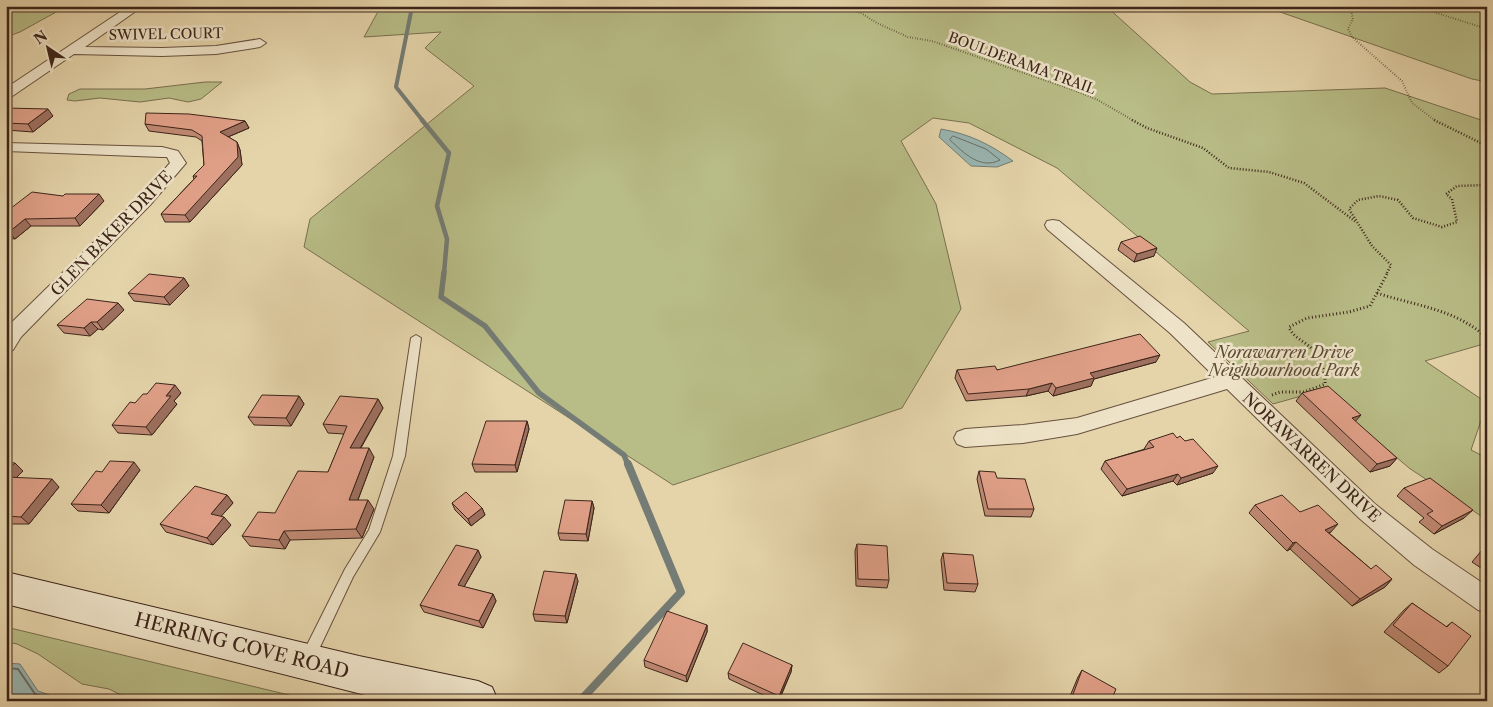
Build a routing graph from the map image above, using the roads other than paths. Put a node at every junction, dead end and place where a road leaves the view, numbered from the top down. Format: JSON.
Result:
{"nodes":[{"id":1,"x":137,"y":6,"type":"edge"},
{"id":2,"x":260,"y":43,"type":"dead end"},
{"id":3,"x":72,"y":50,"type":"junction"},
{"id":4,"x":6,"y":94,"type":"edge"},
{"id":5,"x":6,"y":147,"type":"edge"},
{"id":6,"x":1053,"y":225,"type":"dead end"},
{"id":7,"x":416,"y":338,"type":"dead end"},
{"id":8,"x":6,"y":345,"type":"edge"},
{"id":9,"x":1231,"y":380,"type":"junction"},
{"id":10,"x":965,"y":438,"type":"dead end"},
{"id":11,"x":6,"y":588,"type":"edge"},
{"id":12,"x":1487,"y":601,"type":"edge"},
{"id":13,"x":305,"y":662,"type":"junction"},
{"id":14,"x":478,"y":701,"type":"edge"}],
"edges":[{"from":1,"to":3,"type":"street"},
{"from":2,"to":3,"type":"street","name":"SWIVEL COURT"},
{"from":3,"to":4,"type":"street"},
{"from":5,"to":8,"type":"street","name":"GLEN BAKER DRIVE"},
{"from":6,"to":9,"type":"street","name":"NORAWARREN DRIVE"},
{"from":7,"to":13,"type":"lane"},
{"from":9,"to":10,"type":"street"},
{"from":9,"to":12,"type":"street","name":"NORAWARREN DRIVE"},
{"from":11,"to":13,"type":"main road","name":"HERRING COVE ROAD"},
{"from":13,"to":14,"type":"main road","name":"HERRING COVE ROAD"}]}
